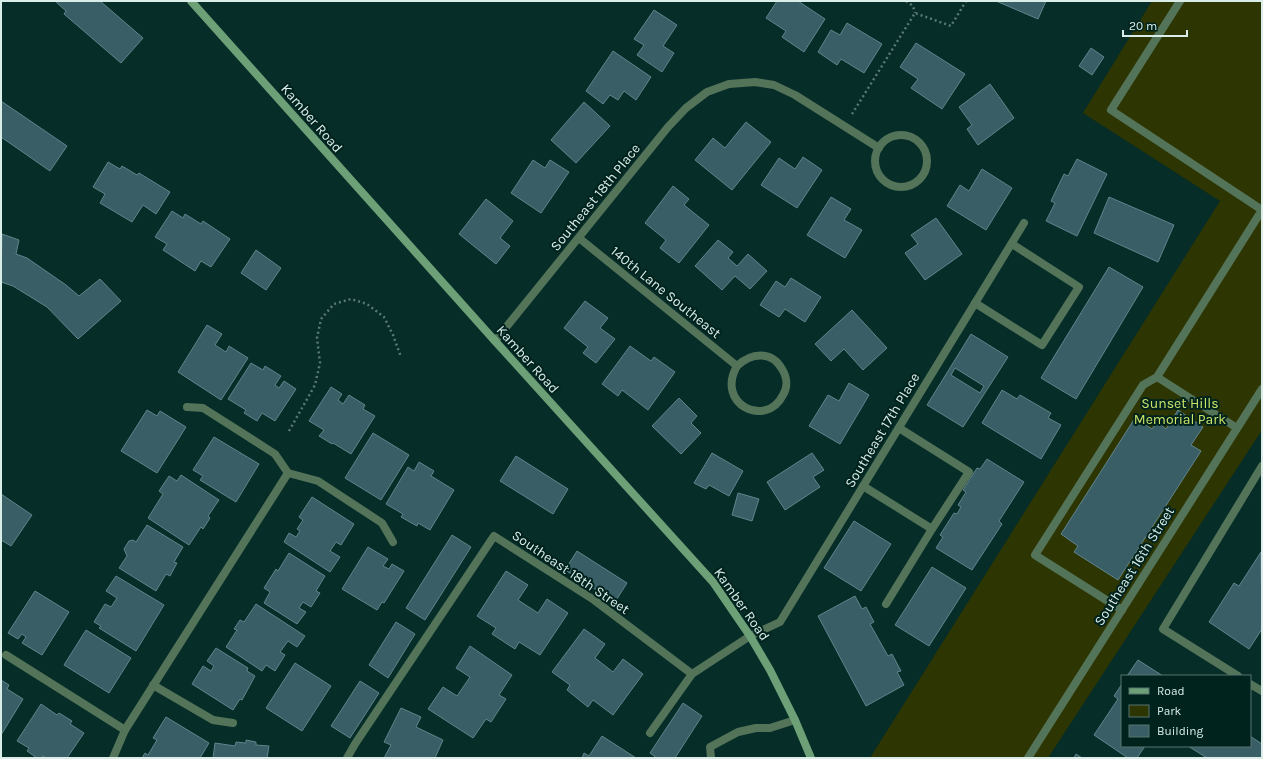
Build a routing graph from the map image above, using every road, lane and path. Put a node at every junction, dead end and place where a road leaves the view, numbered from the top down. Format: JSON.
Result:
{"nodes":[{"id":1,"x":191,"y":1,"type":"edge"},
{"id":2,"x":906,"y":1,"type":"edge"},
{"id":3,"x":966,"y":1,"type":"edge"},
{"id":4,"x":1180,"y":1,"type":"edge"},
{"id":5,"x":915,"y":13,"type":"junction"},
{"id":6,"x":852,"y":114,"type":"dead end"},
{"id":7,"x":879,"y":148,"type":"junction"},
{"id":8,"x":1262,"y":210,"type":"edge"},
{"id":9,"x":1024,"y":223,"type":"dead end"},
{"id":10,"x":579,"y":238,"type":"junction"},
{"id":11,"x":1012,"y":244,"type":"junction"},
{"id":12,"x":975,"y":303,"type":"junction"},
{"id":13,"x":495,"y":342,"type":"junction"},
{"id":14,"x":401,"y":357,"type":"dead end"},
{"id":15,"x":737,"y":366,"type":"junction"},
{"id":16,"x":1157,"y":377,"type":"junction"},
{"id":17,"x":1262,"y":389,"type":"edge"},
{"id":18,"x":187,"y":407,"type":"dead end"},
{"id":19,"x":899,"y":428,"type":"junction"},
{"id":20,"x":1237,"y":428,"type":"junction"},
{"id":21,"x":288,"y":431,"type":"dead end"},
{"id":22,"x":1262,"y":466,"type":"edge"},
{"id":23,"x":288,"y":473,"type":"junction"},
{"id":24,"x":863,"y":486,"type":"junction"},
{"id":25,"x":932,"y":529,"type":"junction"},
{"id":26,"x":393,"y":542,"type":"dead end"},
{"id":27,"x":886,"y":604,"type":"dead end"},
{"id":28,"x":1122,"y":610,"type":"junction"},
{"id":29,"x":750,"y":636,"type":"junction"},
{"id":30,"x":6,"y":655,"type":"dead end"},
{"id":31,"x":692,"y":674,"type":"junction"},
{"id":32,"x":1236,"y":675,"type":"edge"},
{"id":33,"x":153,"y":684,"type":"junction"},
{"id":34,"x":1251,"y":685,"type":"edge"},
{"id":35,"x":1262,"y":691,"type":"edge"},
{"id":36,"x":795,"y":720,"type":"junction"},
{"id":37,"x":233,"y":723,"type":"dead end"},
{"id":38,"x":125,"y":730,"type":"junction"},
{"id":39,"x":650,"y":733,"type":"dead end"},
{"id":40,"x":113,"y":758,"type":"edge"},
{"id":41,"x":347,"y":758,"type":"edge"},
{"id":42,"x":711,"y":758,"type":"edge"},
{"id":43,"x":811,"y":758,"type":"edge"},
{"id":44,"x":1028,"y":758,"type":"edge"}],
"edges":[{"from":1,"to":13,"type":"street","name":"Kamber Road"},
{"from":2,"to":5,"type":"path"},
{"from":3,"to":5,"type":"path"},
{"from":4,"to":8,"type":"street"},
{"from":5,"to":6,"type":"path"},
{"from":7,"to":7,"type":"street"},
{"from":7,"to":10,"type":"street","name":"Southeast 18th Place"},
{"from":8,"to":16,"type":"street"},
{"from":9,"to":11,"type":"street","name":"Southeast 17th Place"},
{"from":10,"to":13,"type":"street","name":"Southeast 18th Place"},
{"from":10,"to":15,"type":"street","name":"140th Lane Southeast"},
{"from":11,"to":12,"type":"street","name":"Southeast 17th Place"},
{"from":11,"to":12,"type":"street"},
{"from":12,"to":19,"type":"street","name":"Southeast 17th Place"},
{"from":13,"to":29,"type":"street","name":"Kamber Road"},
{"from":14,"to":21,"type":"path"},
{"from":15,"to":15,"type":"street"},
{"from":16,"to":20,"type":"street"},
{"from":16,"to":28,"type":"street"},
{"from":17,"to":20,"type":"street","name":"Southeast 16th Street"},
{"from":18,"to":23,"type":"street"},
{"from":19,"to":24,"type":"street","name":"Southeast 17th Place"},
{"from":19,"to":25,"type":"street"},
{"from":20,"to":28,"type":"street","name":"Southeast 16th Street"},
{"from":22,"to":32,"type":"street"},
{"from":23,"to":26,"type":"street"},
{"from":23,"to":33,"type":"street"},
{"from":24,"to":25,"type":"street"},
{"from":24,"to":29,"type":"street","name":"Southeast 17th Place"},
{"from":25,"to":27,"type":"street"},
{"from":28,"to":44,"type":"street","name":"Southeast 16th Street"},
{"from":29,"to":31,"type":"street","name":"Southeast 17th Place"},
{"from":29,"to":36,"type":"street","name":"Kamber Road"},
{"from":30,"to":38,"type":"street"},
{"from":31,"to":39,"type":"street"},
{"from":31,"to":41,"type":"street","name":"Southeast 18th Street"},
{"from":33,"to":37,"type":"street"},
{"from":33,"to":38,"type":"street"},
{"from":34,"to":35,"type":"street"},
{"from":36,"to":42,"type":"street"},
{"from":36,"to":43,"type":"street","name":"Kamber Road"},
{"from":38,"to":40,"type":"street"}]}
